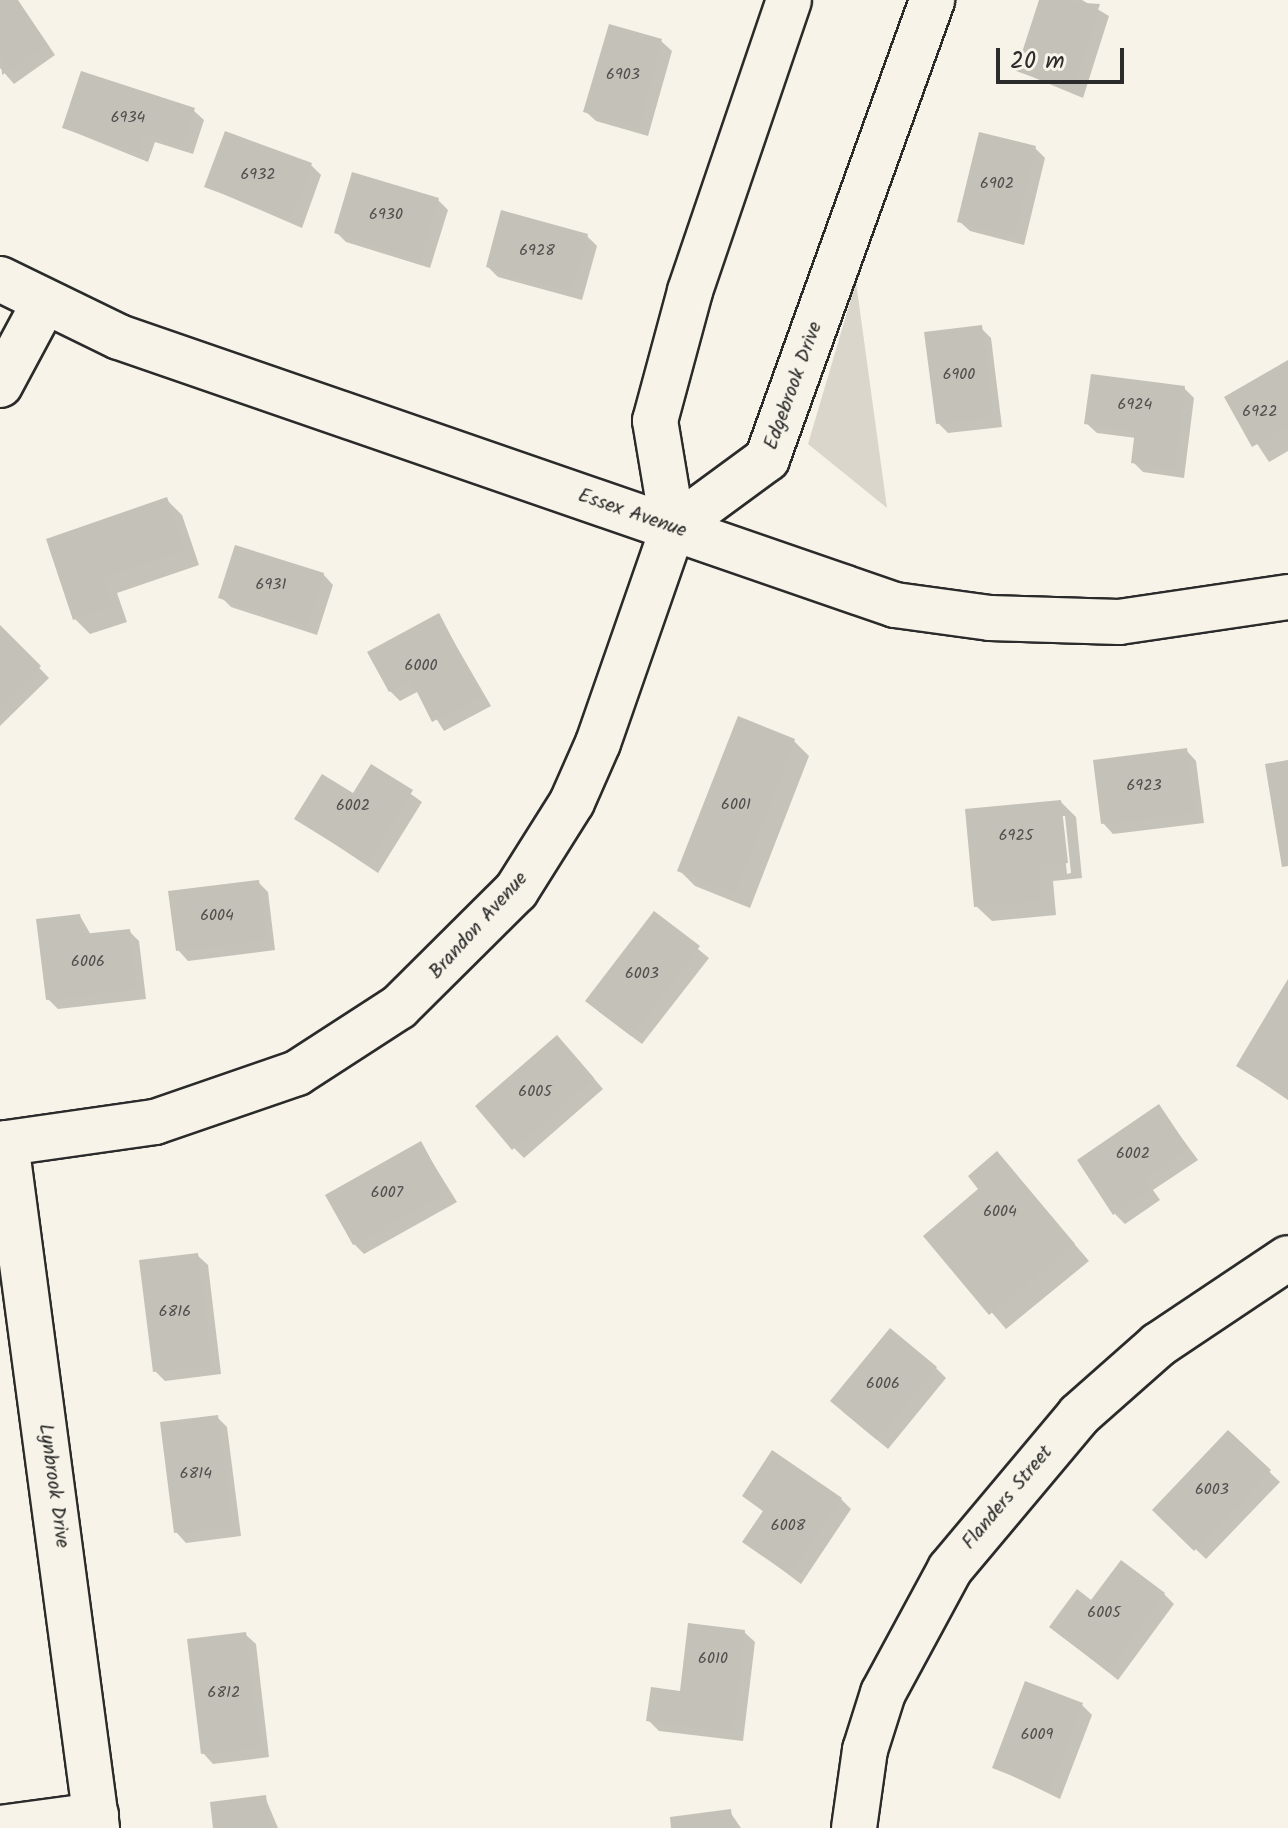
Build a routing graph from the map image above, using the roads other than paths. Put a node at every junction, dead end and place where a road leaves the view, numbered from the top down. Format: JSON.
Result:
{"nodes":[{"id":1,"x":789,"y":0,"type":"edge"},
{"id":2,"x":932,"y":0,"type":"edge"},
{"id":3,"x":0,"y":279,"type":"edge"},
{"id":4,"x":44,"y":303,"type":"junction"},
{"id":5,"x":0,"y":385,"type":"edge"},
{"id":6,"x":673,"y":528,"type":"junction"},
{"id":7,"x":1288,"y":597,"type":"edge"},
{"id":8,"x":3,"y":1144,"type":"edge"},
{"id":9,"x":1288,"y":1258,"type":"edge"},
{"id":10,"x":96,"y":1822,"type":"edge"},
{"id":11,"x":0,"y":1828,"type":"edge"},
{"id":12,"x":854,"y":1828,"type":"edge"}],
"edges":[{"from":1,"to":6,"type":"street"},
{"from":2,"to":6,"type":"street","name":"Edgebrook Drive"},
{"from":3,"to":4,"type":"street","name":"Essex Avenue"},
{"from":4,"to":5,"type":"street"},
{"from":4,"to":6,"type":"street","name":"Essex Avenue"},
{"from":6,"to":7,"type":"street","name":"Essex Avenue"},
{"from":6,"to":8,"type":"street","name":"Brandon Avenue"},
{"from":8,"to":10,"type":"street","name":"Lynbrook Drive"},
{"from":9,"to":12,"type":"street","name":"Flanders Street"},
{"from":10,"to":11,"type":"street"}]}
